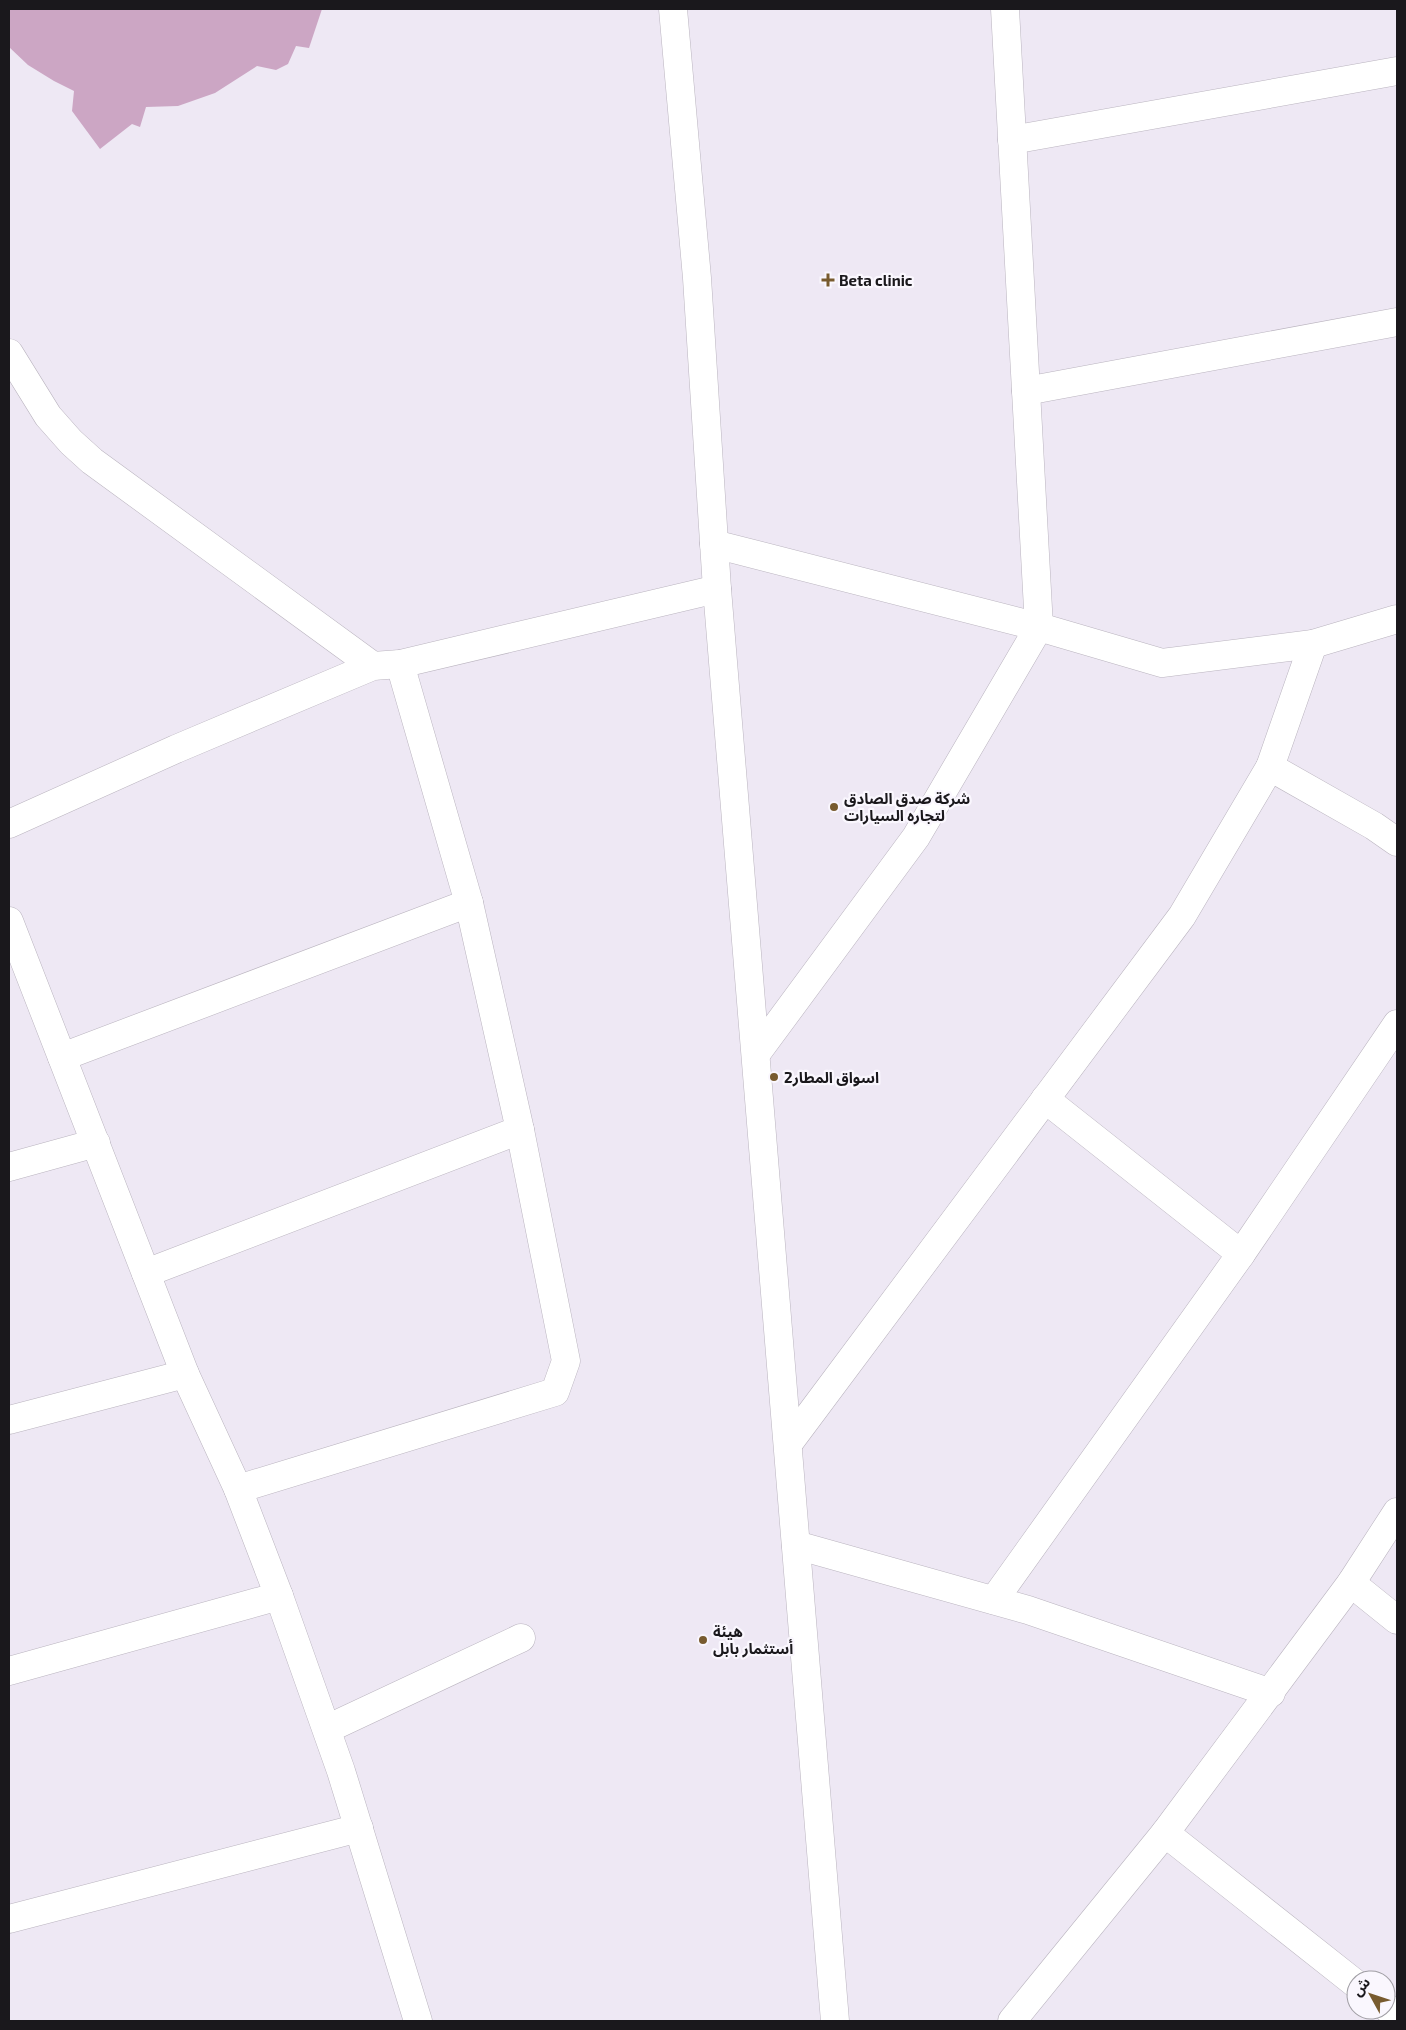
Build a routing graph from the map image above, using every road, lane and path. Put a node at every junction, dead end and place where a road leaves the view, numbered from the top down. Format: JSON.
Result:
{"nodes":[{"id":1,"x":673,"y":9,"type":"edge"},
{"id":2,"x":1004,"y":9,"type":"edge"},
{"id":3,"x":1397,"y":71,"type":"edge"},
{"id":4,"x":1012,"y":140,"type":"junction"},
{"id":5,"x":1397,"y":322,"type":"edge"},
{"id":6,"x":9,"y":353,"type":"edge"},
{"id":7,"x":1026,"y":391,"type":"junction"},
{"id":8,"x":714,"y":544,"type":"junction"},
{"id":9,"x":717,"y":589,"type":"junction"},
{"id":10,"x":1397,"y":619,"type":"edge"},
{"id":11,"x":1039,"y":627,"type":"junction"},
{"id":12,"x":1313,"y":644,"type":"junction"},
{"id":13,"x":400,"y":664,"type":"junction"},
{"id":14,"x":373,"y":666,"type":"junction"},
{"id":15,"x":1270,"y":767,"type":"junction"},
{"id":16,"x":9,"y":824,"type":"edge"},
{"id":17,"x":1397,"y":842,"type":"edge"},
{"id":18,"x":469,"y":903,"type":"junction"},
{"id":19,"x":9,"y":921,"type":"edge"},
{"id":20,"x":1397,"y":1024,"type":"edge"},
{"id":21,"x":756,"y":1054,"type":"junction"},
{"id":22,"x":62,"y":1056,"type":"junction"},
{"id":23,"x":1045,"y":1099,"type":"junction"},
{"id":24,"x":520,"y":1130,"type":"junction"},
{"id":25,"x":96,"y":1143,"type":"junction"},
{"id":26,"x":9,"y":1167,"type":"edge"},
{"id":27,"x":1241,"y":1254,"type":"junction"},
{"id":28,"x":146,"y":1273,"type":"junction"},
{"id":29,"x":186,"y":1374,"type":"junction"},
{"id":30,"x":9,"y":1420,"type":"edge"},
{"id":31,"x":788,"y":1444,"type":"junction"},
{"id":32,"x":238,"y":1489,"type":"junction"},
{"id":33,"x":1397,"y":1512,"type":"edge"},
{"id":34,"x":796,"y":1545,"type":"junction"},
{"id":35,"x":1352,"y":1583,"type":"junction"},
{"id":36,"x":279,"y":1596,"type":"junction"},
{"id":37,"x":994,"y":1600,"type":"junction"},
{"id":38,"x":1397,"y":1620,"type":"edge"},
{"id":39,"x":521,"y":1638,"type":"dead end"},
{"id":40,"x":9,"y":1671,"type":"edge"},
{"id":41,"x":1271,"y":1693,"type":"junction"},
{"id":42,"x":327,"y":1729,"type":"junction"},
{"id":43,"x":359,"y":1828,"type":"junction"},
{"id":44,"x":1165,"y":1833,"type":"junction"},
{"id":45,"x":9,"y":1919,"type":"edge"},
{"id":46,"x":1346,"y":1976,"type":"edge"},
{"id":47,"x":418,"y":2021,"type":"edge"},
{"id":48,"x":835,"y":2021,"type":"edge"},
{"id":49,"x":1012,"y":2021,"type":"edge"}],
"edges":[{"from":1,"to":8,"type":"street"},
{"from":2,"to":4,"type":"street"},
{"from":3,"to":4,"type":"street"},
{"from":4,"to":7,"type":"street"},
{"from":5,"to":7,"type":"street"},
{"from":6,"to":14,"type":"street"},
{"from":7,"to":11,"type":"street"},
{"from":8,"to":9,"type":"street"},
{"from":8,"to":11,"type":"street"},
{"from":9,"to":13,"type":"street"},
{"from":9,"to":21,"type":"street"},
{"from":10,"to":12,"type":"street"},
{"from":11,"to":12,"type":"street"},
{"from":11,"to":21,"type":"street"},
{"from":12,"to":15,"type":"street"},
{"from":13,"to":14,"type":"street"},
{"from":13,"to":18,"type":"street"},
{"from":14,"to":16,"type":"street"},
{"from":15,"to":17,"type":"street"},
{"from":15,"to":23,"type":"street"},
{"from":18,"to":22,"type":"street"},
{"from":18,"to":24,"type":"street"},
{"from":19,"to":22,"type":"street"},
{"from":20,"to":27,"type":"street"},
{"from":21,"to":31,"type":"street"},
{"from":22,"to":25,"type":"street"},
{"from":23,"to":27,"type":"street"},
{"from":23,"to":31,"type":"street"},
{"from":24,"to":28,"type":"street"},
{"from":24,"to":32,"type":"street"},
{"from":25,"to":26,"type":"street"},
{"from":25,"to":28,"type":"street"},
{"from":27,"to":37,"type":"street"},
{"from":28,"to":29,"type":"street"},
{"from":29,"to":30,"type":"street"},
{"from":29,"to":32,"type":"street"},
{"from":31,"to":34,"type":"street"},
{"from":32,"to":36,"type":"street"},
{"from":33,"to":35,"type":"street"},
{"from":34,"to":37,"type":"street"},
{"from":34,"to":48,"type":"street"},
{"from":35,"to":38,"type":"street"},
{"from":35,"to":41,"type":"street"},
{"from":36,"to":40,"type":"street"},
{"from":36,"to":42,"type":"street"},
{"from":37,"to":41,"type":"street"},
{"from":39,"to":42,"type":"street"},
{"from":41,"to":44,"type":"street"},
{"from":42,"to":43,"type":"street"},
{"from":43,"to":45,"type":"street"},
{"from":43,"to":47,"type":"street"},
{"from":44,"to":46,"type":"street"},
{"from":44,"to":49,"type":"street"}]}
